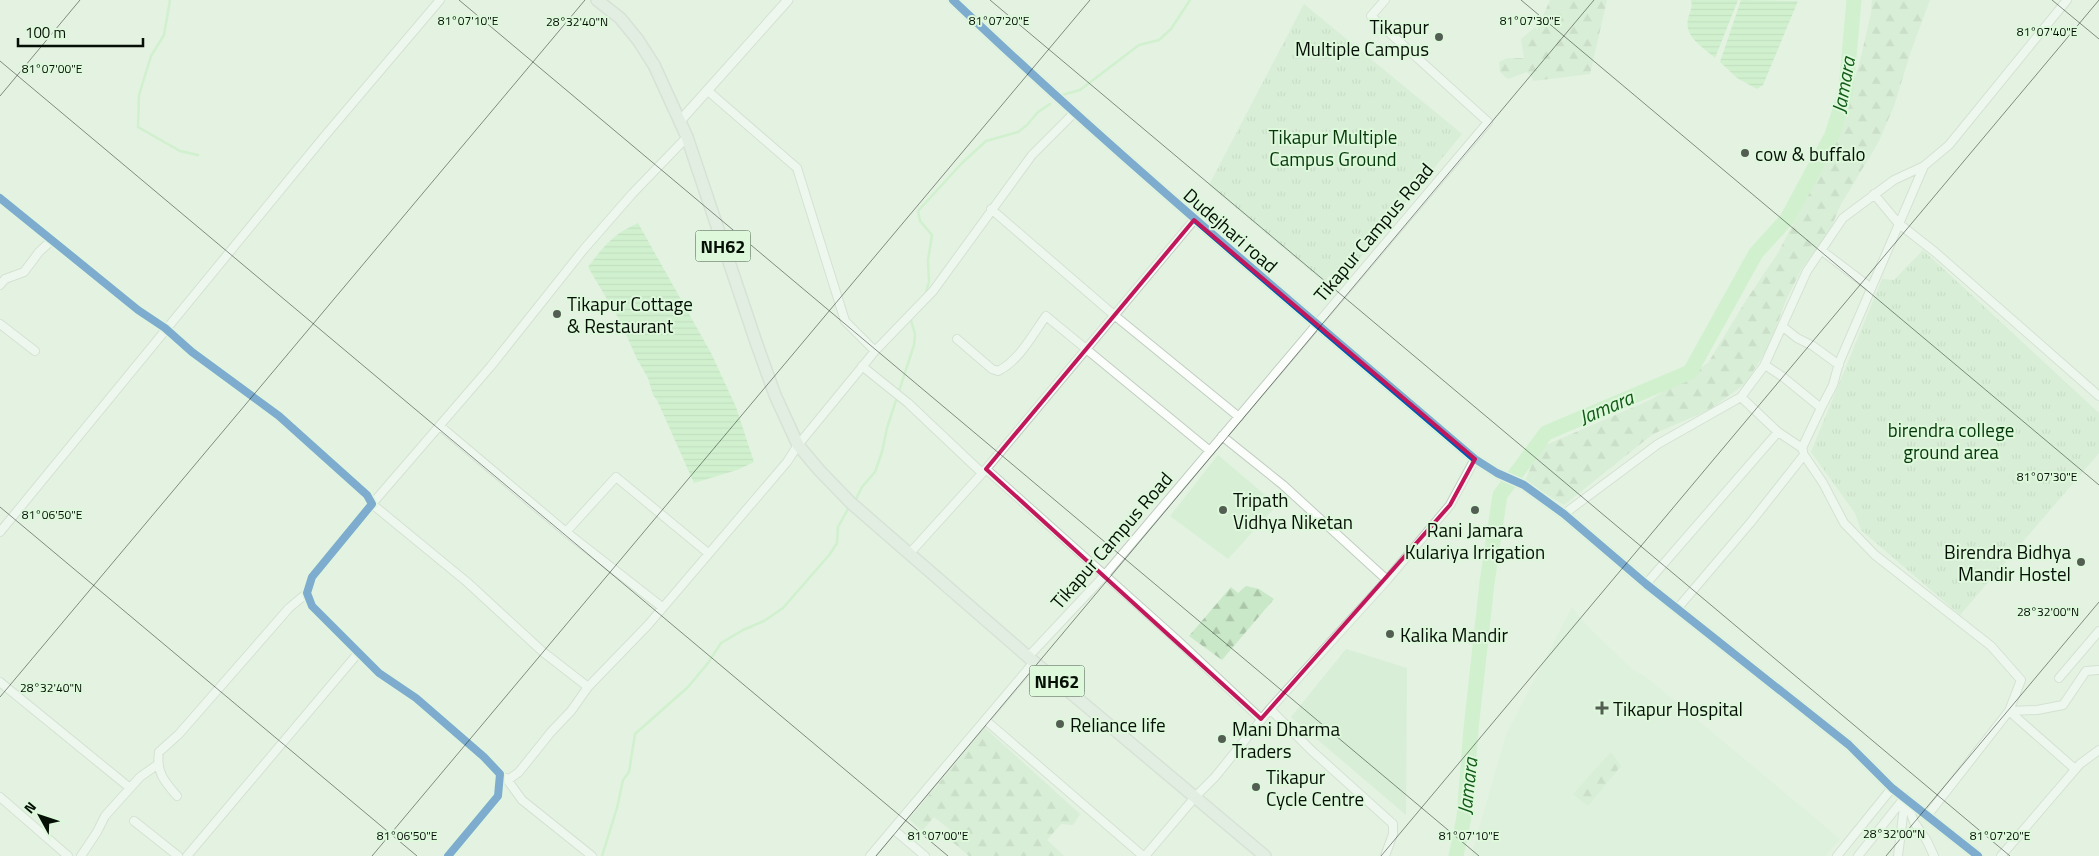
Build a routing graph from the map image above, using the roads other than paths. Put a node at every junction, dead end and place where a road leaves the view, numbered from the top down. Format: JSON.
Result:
{"nodes":[{"id":1,"x":440,"y":0,"type":"edge"},
{"id":2,"x":597,"y":0,"type":"edge"},
{"id":3,"x":788,"y":0,"type":"edge"},
{"id":4,"x":954,"y":0,"type":"edge"},
{"id":5,"x":1385,"y":0,"type":"edge"},
{"id":6,"x":2068,"y":0,"type":"edge"},
{"id":7,"x":708,"y":91,"type":"junction"},
{"id":8,"x":1074,"y":113,"type":"junction"},
{"id":9,"x":680,"y":121,"type":"junction"},
{"id":10,"x":687,"y":137,"type":"junction"},
{"id":11,"x":1924,"y":166,"type":"junction"},
{"id":12,"x":1874,"y":194,"type":"junction"},
{"id":13,"x":0,"y":198,"type":"edge"},
{"id":14,"x":992,"y":209,"type":"junction"},
{"id":15,"x":1194,"y":220,"type":"junction"},
{"id":16,"x":1898,"y":224,"type":"junction"},
{"id":17,"x":52,"y":240,"type":"junction"},
{"id":18,"x":1822,"y":250,"type":"junction"},
{"id":19,"x":0,"y":285,"type":"edge"},
{"id":20,"x":1871,"y":288,"type":"junction"},
{"id":21,"x":1114,"y":315,"type":"junction"},
{"id":22,"x":1316,"y":323,"type":"junction"},
{"id":23,"x":0,"y":324,"type":"edge"},
{"id":24,"x":1782,"y":326,"type":"junction"},
{"id":25,"x":166,"y":328,"type":"junction"},
{"id":26,"x":957,"y":339,"type":"dead end"},
{"id":27,"x":1086,"y":350,"type":"junction"},
{"id":28,"x":34,"y":351,"type":"dead end"},
{"id":29,"x":875,"y":351,"type":"junction"},
{"id":30,"x":1765,"y":364,"type":"junction"},
{"id":31,"x":1839,"y":365,"type":"junction"},
{"id":32,"x":862,"y":366,"type":"junction"},
{"id":33,"x":2099,"y":396,"type":"edge"},
{"id":34,"x":1741,"y":397,"type":"junction"},
{"id":35,"x":1821,"y":408,"type":"junction"},
{"id":36,"x":1238,"y":417,"type":"junction"},
{"id":37,"x":440,"y":426,"type":"junction"},
{"id":38,"x":1778,"y":432,"type":"junction"},
{"id":39,"x":1222,"y":436,"type":"junction"},
{"id":40,"x":798,"y":445,"type":"junction"},
{"id":41,"x":1210,"y":451,"type":"junction"},
{"id":42,"x":1803,"y":452,"type":"junction"},
{"id":43,"x":1475,"y":459,"type":"junction"},
{"id":44,"x":984,"y":471,"type":"junction"},
{"id":45,"x":372,"y":504,"type":"junction"},
{"id":46,"x":1564,"y":514,"type":"junction"},
{"id":47,"x":0,"y":532,"type":"edge"},
{"id":48,"x":566,"y":532,"type":"junction"},
{"id":49,"x":910,"y":553,"type":"junction"},
{"id":50,"x":708,"y":554,"type":"junction"},
{"id":51,"x":1104,"y":576,"type":"junction"},
{"id":52,"x":1387,"y":580,"type":"junction"},
{"id":53,"x":1646,"y":584,"type":"junction"},
{"id":54,"x":307,"y":593,"type":"junction"},
{"id":55,"x":662,"y":607,"type":"junction"},
{"id":56,"x":1677,"y":608,"type":"junction"},
{"id":57,"x":2099,"y":631,"type":"edge"},
{"id":58,"x":359,"y":652,"type":"junction"},
{"id":59,"x":1031,"y":660,"type":"junction"},
{"id":60,"x":2099,"y":670,"type":"edge"},
{"id":61,"x":2059,"y":678,"type":"dead end"},
{"id":62,"x":0,"y":682,"type":"edge"},
{"id":63,"x":588,"y":687,"type":"junction"},
{"id":64,"x":1270,"y":709,"type":"junction"},
{"id":65,"x":2009,"y":711,"type":"junction"},
{"id":66,"x":1260,"y":720,"type":"junction"},
{"id":67,"x":990,"y":724,"type":"dead end"},
{"id":68,"x":2099,"y":750,"type":"edge"},
{"id":69,"x":157,"y":765,"type":"junction"},
{"id":70,"x":2075,"y":769,"type":"junction"},
{"id":71,"x":500,"y":774,"type":"junction"},
{"id":72,"x":508,"y":780,"type":"junction"},
{"id":73,"x":130,"y":788,"type":"junction"},
{"id":74,"x":1892,"y":788,"type":"junction"},
{"id":75,"x":0,"y":796,"type":"edge"},
{"id":76,"x":177,"y":796,"type":"dead end"},
{"id":77,"x":1196,"y":796,"type":"junction"},
{"id":78,"x":1905,"y":797,"type":"junction"},
{"id":79,"x":1928,"y":816,"type":"junction"},
{"id":80,"x":134,"y":821,"type":"dead end"},
{"id":81,"x":892,"y":829,"type":"junction"},
{"id":82,"x":68,"y":856,"type":"edge"},
{"id":83,"x":81,"y":856,"type":"edge"},
{"id":84,"x":178,"y":856,"type":"edge"},
{"id":85,"x":187,"y":856,"type":"edge"},
{"id":86,"x":448,"y":856,"type":"edge"},
{"id":87,"x":592,"y":856,"type":"edge"},
{"id":88,"x":870,"y":856,"type":"edge"},
{"id":89,"x":924,"y":856,"type":"edge"},
{"id":90,"x":1144,"y":856,"type":"edge"},
{"id":91,"x":1265,"y":856,"type":"edge"},
{"id":92,"x":1385,"y":856,"type":"edge"},
{"id":93,"x":1837,"y":856,"type":"edge"},
{"id":94,"x":1858,"y":856,"type":"edge"},
{"id":95,"x":1898,"y":856,"type":"edge"},
{"id":96,"x":1934,"y":856,"type":"edge"},
{"id":97,"x":1978,"y":856,"type":"edge"},
{"id":98,"x":2001,"y":856,"type":"edge"}],
"edges":[{"from":1,"to":25,"type":"street"},
{"from":2,"to":9,"type":"main road","number":"NH62"},
{"from":3,"to":7,"type":"street"},
{"from":4,"to":8,"type":"street","name":"Dudejhari road"},
{"from":5,"to":22,"type":"street","name":"Tikapur Campus Road"},
{"from":6,"to":11,"type":"street"},
{"from":7,"to":9,"type":"street"},
{"from":7,"to":29,"type":"street"},
{"from":8,"to":14,"type":"street"},
{"from":8,"to":15,"type":"street","name":"Dudejhari road"},
{"from":9,"to":10,"type":"main road","number":"NH62"},
{"from":10,"to":37,"type":"street"},
{"from":10,"to":40,"type":"main road","number":"NH62"},
{"from":11,"to":12,"type":"street"},
{"from":11,"to":16,"type":"street"},
{"from":12,"to":16,"type":"street"},
{"from":12,"to":18,"type":"street"},
{"from":13,"to":17,"type":"street"},
{"from":14,"to":21,"type":"street"},
{"from":14,"to":29,"type":"street"},
{"from":15,"to":21,"type":"street"},
{"from":15,"to":22,"type":"street","name":"Dudejhari road"},
{"from":16,"to":20,"type":"street"},
{"from":16,"to":33,"type":"street"},
{"from":17,"to":19,"type":"street"},
{"from":17,"to":25,"type":"street"},
{"from":18,"to":20,"type":"street"},
{"from":18,"to":24,"type":"street"},
{"from":20,"to":31,"type":"street"},
{"from":21,"to":27,"type":"street"},
{"from":21,"to":36,"type":"street"},
{"from":22,"to":36,"type":"street","name":"Tikapur Campus Road"},
{"from":22,"to":43,"type":"street","name":"Dudejhari road"},
{"from":23,"to":28,"type":"street"},
{"from":24,"to":30,"type":"street"},
{"from":24,"to":31,"type":"street"},
{"from":25,"to":45,"type":"street"},
{"from":25,"to":47,"type":"street"},
{"from":26,"to":27,"type":"street"},
{"from":27,"to":41,"type":"street"},
{"from":27,"to":44,"type":"street"},
{"from":29,"to":32,"type":"street"},
{"from":30,"to":34,"type":"street"},
{"from":30,"to":35,"type":"street"},
{"from":31,"to":35,"type":"street"},
{"from":32,"to":40,"type":"street"},
{"from":32,"to":44,"type":"street"},
{"from":34,"to":38,"type":"street"},
{"from":34,"to":46,"type":"street"},
{"from":35,"to":42,"type":"street"},
{"from":36,"to":39,"type":"street","name":"Tikapur Campus Road"},
{"from":37,"to":45,"type":"street"},
{"from":37,"to":48,"type":"street"},
{"from":38,"to":42,"type":"street"},
{"from":38,"to":53,"type":"street"},
{"from":39,"to":41,"type":"street","name":"Tikapur Campus Road"},
{"from":39,"to":52,"type":"street"},
{"from":40,"to":49,"type":"main road","number":"NH62"},
{"from":40,"to":50,"type":"street"},
{"from":41,"to":51,"type":"street","name":"Tikapur Campus Road"},
{"from":42,"to":56,"type":"street"},
{"from":42,"to":65,"type":"street"},
{"from":43,"to":46,"type":"street","name":"Dudejhari road"},
{"from":43,"to":52,"type":"street"},
{"from":44,"to":49,"type":"street"},
{"from":44,"to":51,"type":"street"},
{"from":45,"to":54,"type":"street"},
{"from":45,"to":63,"type":"street"},
{"from":46,"to":53,"type":"street","name":"Dudejhari road"},
{"from":48,"to":50,"type":"street"},
{"from":48,"to":55,"type":"street"},
{"from":49,"to":59,"type":"main road","number":"NH62"},
{"from":50,"to":55,"type":"street"},
{"from":51,"to":59,"type":"street","name":"Tikapur Campus Road"},
{"from":51,"to":66,"type":"street"},
{"from":52,"to":64,"type":"street"},
{"from":53,"to":56,"type":"street","name":"Dudejhari road"},
{"from":54,"to":58,"type":"street"},
{"from":54,"to":69,"type":"street"},
{"from":55,"to":63,"type":"street"},
{"from":56,"to":74,"type":"street","name":"Dudejhari road"},
{"from":57,"to":61,"type":"street"},
{"from":58,"to":71,"type":"street"},
{"from":58,"to":85,"type":"street"},
{"from":59,"to":77,"type":"main road","number":"NH62"},
{"from":59,"to":81,"type":"street","name":"Tikapur Campus Road"},
{"from":60,"to":65,"type":"street"},
{"from":62,"to":73,"type":"street"},
{"from":63,"to":72,"type":"street"},
{"from":64,"to":66,"type":"street"},
{"from":64,"to":92,"type":"street"},
{"from":65,"to":70,"type":"street"},
{"from":65,"to":79,"type":"street"},
{"from":66,"to":77,"type":"street"},
{"from":67,"to":90,"type":"street"},
{"from":68,"to":70,"type":"street"},
{"from":69,"to":73,"type":"street"},
{"from":69,"to":76,"type":"street"},
{"from":70,"to":98,"type":"street"},
{"from":71,"to":72,"type":"street"},
{"from":71,"to":86,"type":"street"},
{"from":72,"to":87,"type":"street"},
{"from":73,"to":83,"type":"street"},
{"from":74,"to":78,"type":"street","name":"Dudejhari road"},
{"from":74,"to":93,"type":"street"},
{"from":75,"to":82,"type":"street"},
{"from":77,"to":90,"type":"street"},
{"from":77,"to":91,"type":"main road","number":"NH62"},
{"from":78,"to":79,"type":"street","name":"Dudejhari road"},
{"from":78,"to":94,"type":"street"},
{"from":78,"to":95,"type":"street"},
{"from":78,"to":96,"type":"street"},
{"from":79,"to":97,"type":"street","name":"Dudejhari road"},
{"from":80,"to":84,"type":"street"},
{"from":81,"to":88,"type":"street","name":"Tikapur Campus Road"},
{"from":81,"to":89,"type":"street"}]}
